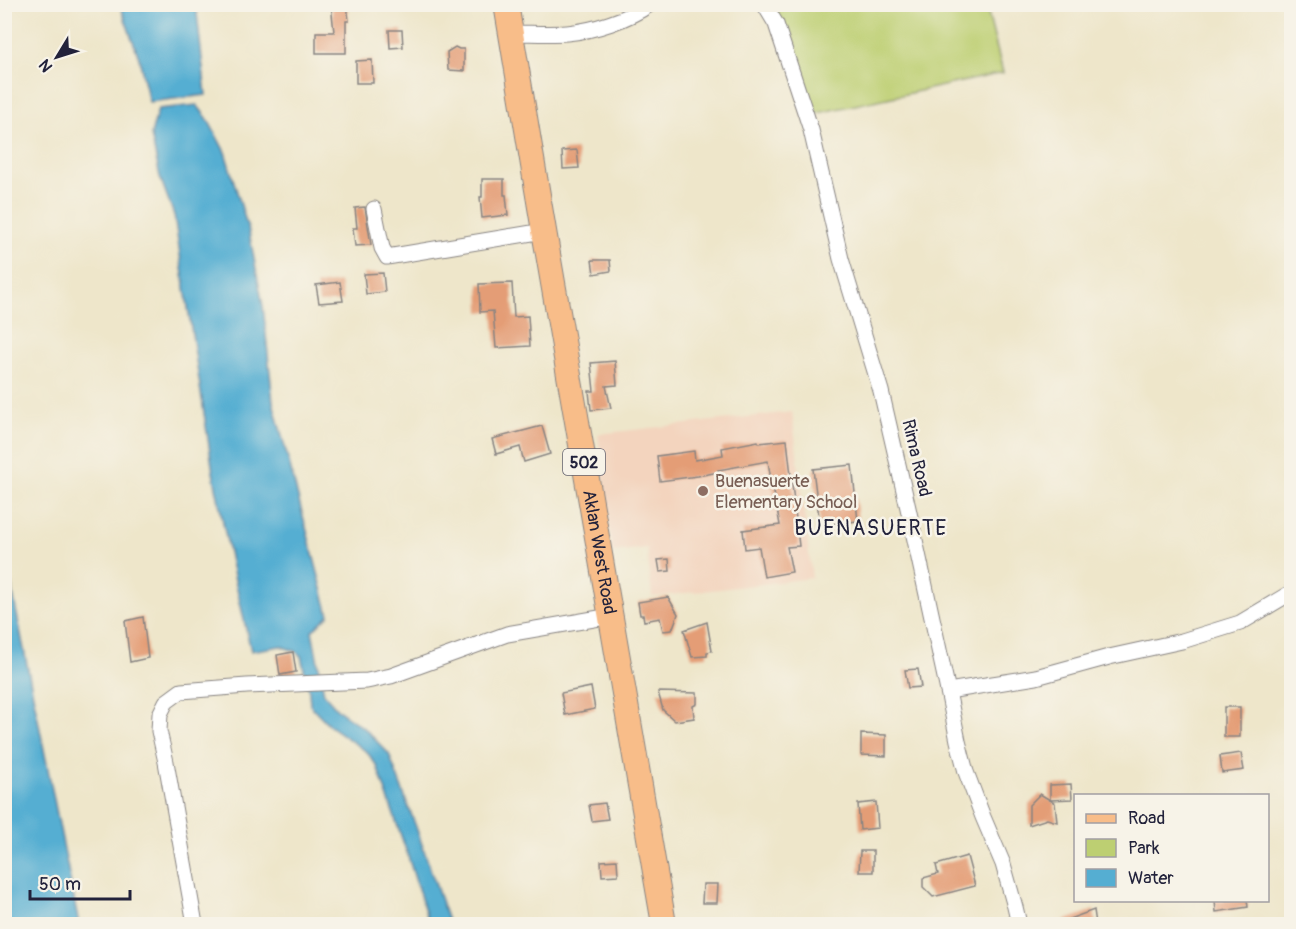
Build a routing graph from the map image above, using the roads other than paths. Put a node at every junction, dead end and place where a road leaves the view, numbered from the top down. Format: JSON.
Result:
{"nodes":[{"id":1,"x":507,"y":4,"type":"edge"},
{"id":2,"x":650,"y":4,"type":"edge"},
{"id":3,"x":764,"y":4,"type":"edge"},
{"id":4,"x":511,"y":33,"type":"junction"},
{"id":5,"x":374,"y":209,"type":"dead end"},
{"id":6,"x":544,"y":231,"type":"junction"},
{"id":7,"x":1292,"y":592,"type":"edge"},
{"id":8,"x":610,"y":616,"type":"junction"},
{"id":9,"x":948,"y":691,"type":"junction"},
{"id":10,"x":195,"y":924,"type":"edge"},
{"id":11,"x":664,"y":924,"type":"edge"},
{"id":12,"x":1019,"y":924,"type":"edge"}],
"edges":[{"from":1,"to":4,"type":"main road","name":"Aklan West Road","number":"502"},
{"from":2,"to":4,"type":"street"},
{"from":3,"to":9,"type":"street","name":"Rima Road"},
{"from":4,"to":6,"type":"main road","name":"Aklan West Road","number":"502"},
{"from":5,"to":6,"type":"street"},
{"from":6,"to":8,"type":"main road","name":"Aklan West Road","number":"502"},
{"from":7,"to":9,"type":"street"},
{"from":8,"to":10,"type":"street"},
{"from":8,"to":11,"type":"main road","name":"Aklan West Road","number":"502"},
{"from":9,"to":12,"type":"street","name":"Rima Road"}]}
